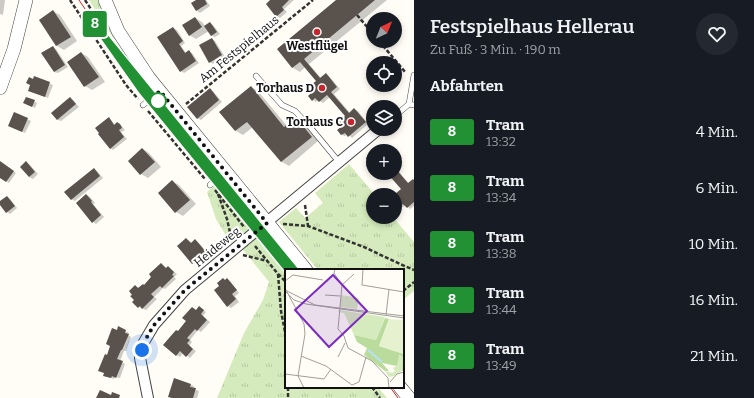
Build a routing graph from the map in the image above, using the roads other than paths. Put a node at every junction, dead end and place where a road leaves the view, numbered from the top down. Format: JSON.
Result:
{"nodes":[{"id":1,"x":26,"y":0,"type":"edge"},
{"id":2,"x":106,"y":0,"type":"edge"},
{"id":3,"x":414,"y":75,"type":"edge"},
{"id":4,"x":256,"y":76,"type":"dead end"},
{"id":5,"x":0,"y":88,"type":"edge"},
{"id":6,"x":160,"y":91,"type":"junction"},
{"id":7,"x":142,"y":105,"type":"road end"},
{"id":8,"x":411,"y":105,"type":"edge"},
{"id":9,"x":402,"y":111,"type":"edge"},
{"id":10,"x":371,"y":136,"type":"edge"},
{"id":11,"x":339,"y":162,"type":"junction"},
{"id":12,"x":225,"y":172,"type":"junction"},
{"id":13,"x":210,"y":184,"type":"road end"},
{"id":14,"x":272,"y":223,"type":"junction"},
{"id":15,"x":305,"y":269,"type":"edge"},
{"id":16,"x":401,"y":388,"type":"edge"},
{"id":17,"x":148,"y":398,"type":"edge"},
{"id":18,"x":409,"y":398,"type":"edge"}],
"edges":[{"from":1,"to":5,"type":"street"},
{"from":2,"to":6,"type":"street"},
{"from":3,"to":8,"type":"lane"},
{"from":4,"to":11,"type":"lane"},
{"from":6,"to":7,"type":"lane"},
{"from":6,"to":12,"type":"street"},
{"from":8,"to":9,"type":"lane"},
{"from":10,"to":11,"type":"street","name":"Heideweg"},
{"from":11,"to":14,"type":"street","name":"Heideweg"},
{"from":12,"to":13,"type":"lane"},
{"from":12,"to":14,"type":"street"},
{"from":14,"to":15,"type":"street"},
{"from":14,"to":17,"type":"street","name":"Heideweg"},
{"from":16,"to":18,"type":"street"}]}
